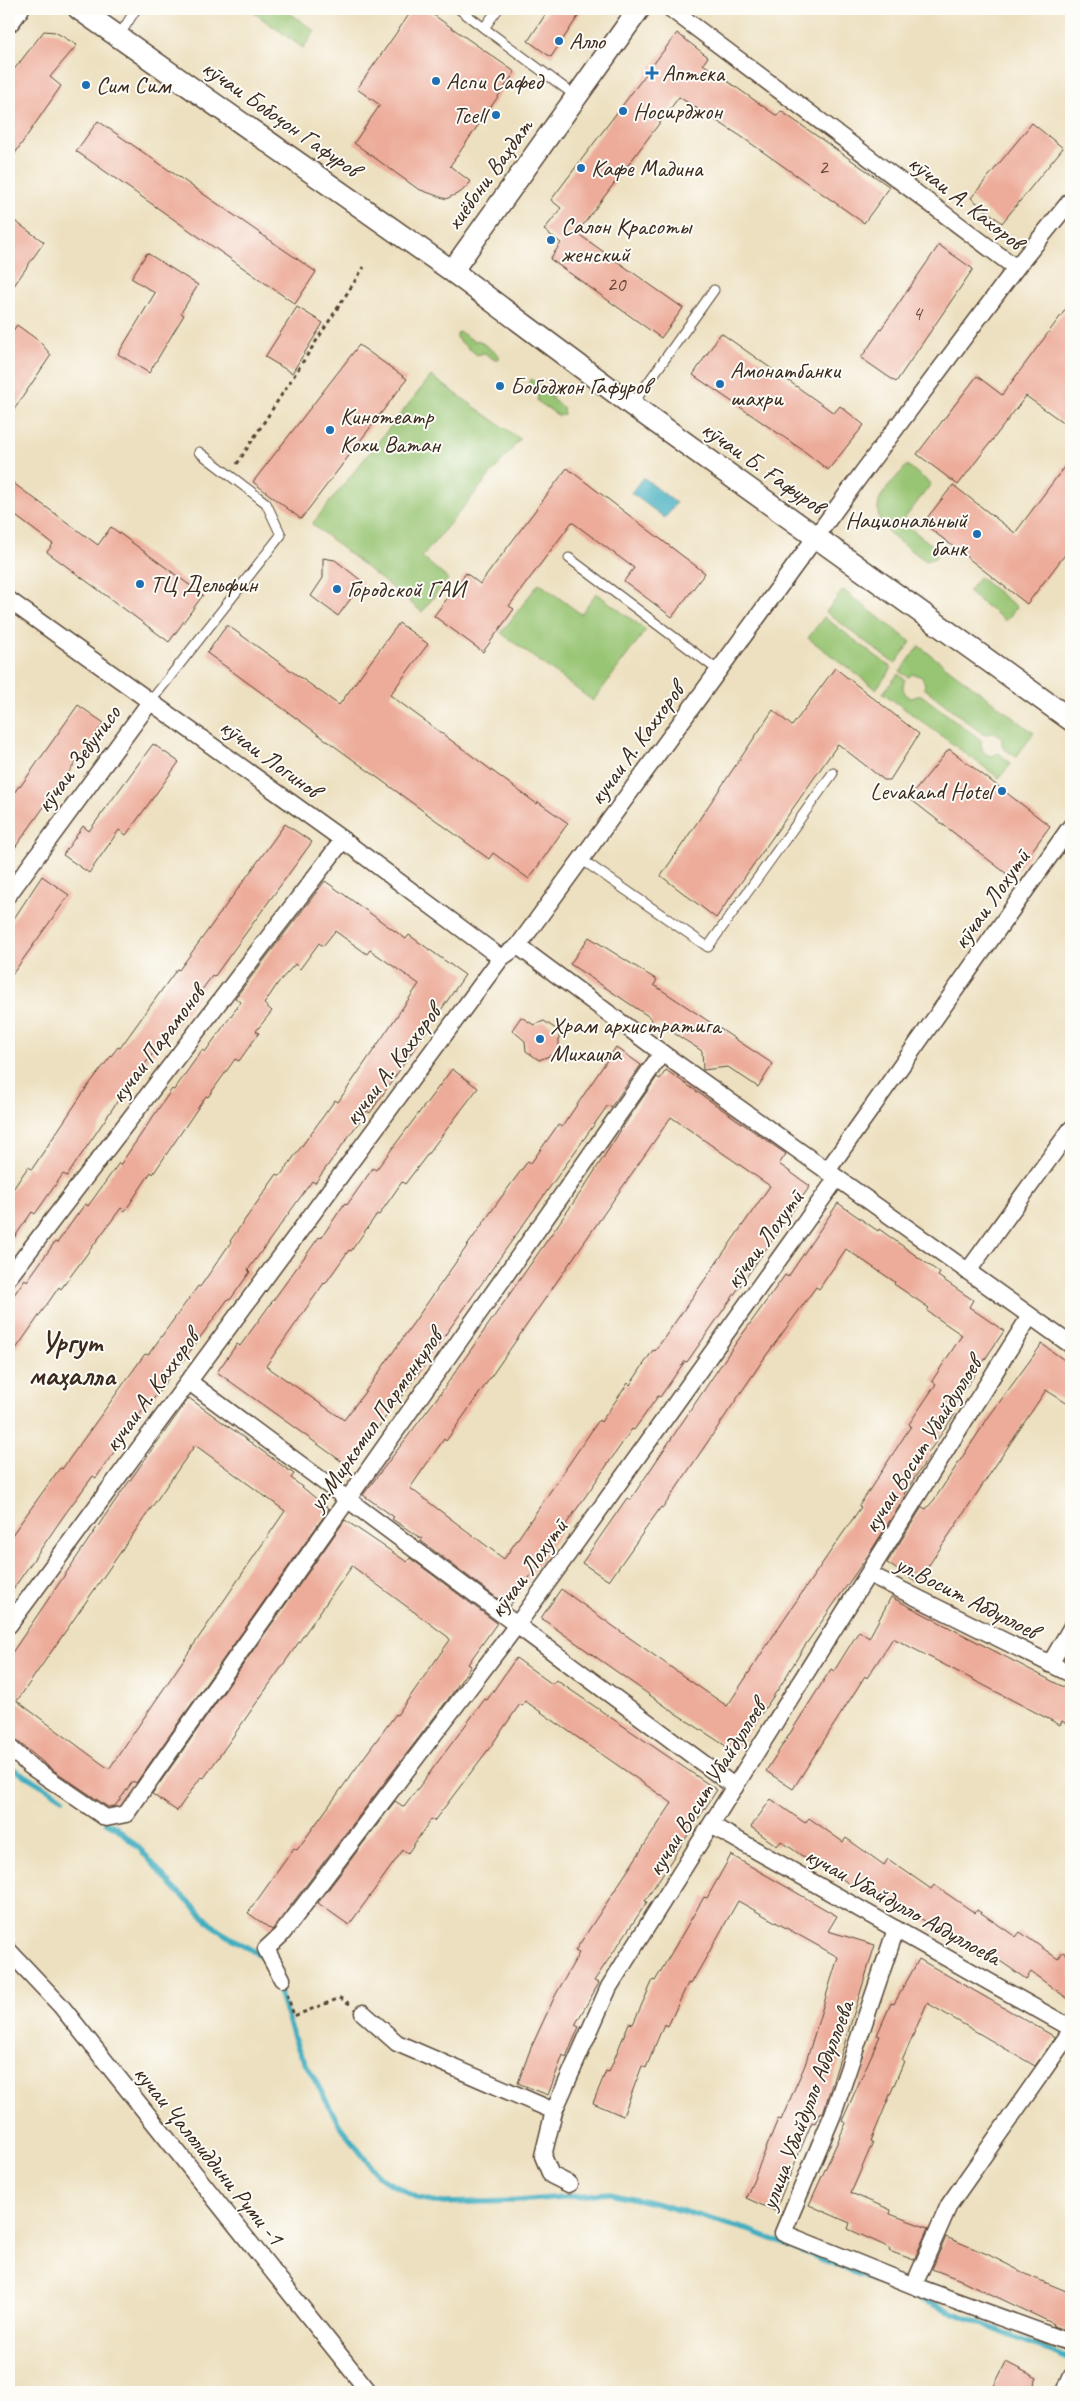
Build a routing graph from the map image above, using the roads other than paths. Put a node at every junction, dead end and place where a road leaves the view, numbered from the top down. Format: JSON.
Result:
{"nodes":[{"id":1,"x":18,"y":9,"type":"edge"},
{"id":2,"x":80,"y":9,"type":"edge"},
{"id":3,"x":136,"y":9,"type":"edge"},
{"id":4,"x":459,"y":9,"type":"edge"},
{"id":5,"x":498,"y":9,"type":"edge"},
{"id":6,"x":639,"y":9,"type":"edge"},
{"id":7,"x":671,"y":9,"type":"edge"},
{"id":8,"x":9,"y":21,"type":"edge"},
{"id":9,"x":484,"y":28,"type":"junction"},
{"id":10,"x":118,"y":36,"type":"junction"},
{"id":11,"x":577,"y":97,"type":"junction"},
{"id":12,"x":1071,"y":200,"type":"edge"},
{"id":13,"x":1016,"y":268,"type":"junction"},
{"id":14,"x":452,"y":271,"type":"junction"},
{"id":15,"x":714,"y":290,"type":"dead end"},
{"id":16,"x":632,"y":406,"type":"junction"},
{"id":17,"x":199,"y":452,"type":"dead end"},
{"id":18,"x":816,"y":537,"type":"junction"},
{"id":19,"x":569,"y":558,"type":"dead end"},
{"id":20,"x":9,"y":600,"type":"edge"},
{"id":21,"x":718,"y":671,"type":"junction"},
{"id":22,"x":150,"y":702,"type":"junction"},
{"id":23,"x":1071,"y":720,"type":"edge"},
{"id":24,"x":834,"y":773,"type":"dead end"},
{"id":25,"x":1071,"y":826,"type":"edge"},
{"id":26,"x":343,"y":840,"type":"junction"},
{"id":27,"x":581,"y":859,"type":"junction"},
{"id":28,"x":9,"y":894,"type":"edge"},
{"id":29,"x":518,"y":946,"type":"junction"},
{"id":30,"x":501,"y":958,"type":"junction"},
{"id":31,"x":662,"y":1053,"type":"junction"},
{"id":32,"x":1071,"y":1130,"type":"edge"},
{"id":33,"x":832,"y":1175,"type":"junction"},
{"id":34,"x":968,"y":1271,"type":"junction"},
{"id":35,"x":9,"y":1277,"type":"edge"},
{"id":36,"x":1030,"y":1316,"type":"junction"},
{"id":37,"x":1071,"y":1346,"type":"edge"},
{"id":38,"x":188,"y":1381,"type":"junction"},
{"id":39,"x":347,"y":1500,"type":"junction"},
{"id":40,"x":869,"y":1574,"type":"junction"},
{"id":41,"x":9,"y":1625,"type":"edge"},
{"id":42,"x":517,"y":1625,"type":"junction"},
{"id":43,"x":1071,"y":1628,"type":"edge"},
{"id":44,"x":1050,"y":1664,"type":"junction"},
{"id":45,"x":1071,"y":1674,"type":"edge"},
{"id":46,"x":9,"y":1747,"type":"edge"},
{"id":47,"x":735,"y":1787,"type":"junction"},
{"id":48,"x":711,"y":1825,"type":"junction"},
{"id":49,"x":896,"y":1929,"type":"junction"},
{"id":50,"x":9,"y":1951,"type":"edge"},
{"id":51,"x":282,"y":1979,"type":"road end"},
{"id":52,"x":363,"y":2013,"type":"road end"},
{"id":53,"x":1071,"y":2029,"type":"edge"},
{"id":54,"x":554,"y":2111,"type":"junction"},
{"id":55,"x":569,"y":2184,"type":"dead end"},
{"id":56,"x":917,"y":2278,"type":"dead end"},
{"id":57,"x":1071,"y":2343,"type":"edge"},
{"id":58,"x":1071,"y":2377,"type":"edge"},
{"id":59,"x":368,"y":2392,"type":"edge"},
{"id":60,"x":1065,"y":2392,"type":"edge"}],
"edges":[{"from":1,"to":8,"type":"street"},
{"from":2,"to":10,"type":"street","name":"кӯчаи Бобоҷон Гафуров"},
{"from":3,"to":10,"type":"lane"},
{"from":4,"to":9,"type":"lane"},
{"from":5,"to":9,"type":"lane"},
{"from":6,"to":11,"type":"street","name":"хиёбони Ваҳдат"},
{"from":7,"to":13,"type":"street","name":"кӯчаи А. Кахоров"},
{"from":9,"to":11,"type":"lane"},
{"from":10,"to":14,"type":"street","name":"кӯчаи Бобоҷон Гафуров"},
{"from":11,"to":14,"type":"street","name":"хиёбони Ваҳдат"},
{"from":12,"to":13,"type":"street"},
{"from":13,"to":18,"type":"street","name":"кӯчаи А. Кахоров"},
{"from":14,"to":16,"type":"street","name":"кӯчаи Б. Ғафуров"},
{"from":15,"to":16,"type":"lane"},
{"from":16,"to":18,"type":"street","name":"кӯчаи Б. Ғафуров"},
{"from":17,"to":22,"type":"lane"},
{"from":18,"to":21,"type":"street","name":"кучаи А. Каххоров"},
{"from":18,"to":23,"type":"street","name":"кӯчаи Б. Ғафуров"},
{"from":19,"to":21,"type":"lane"},
{"from":20,"to":22,"type":"street","name":"кӯчаи Логинов"},
{"from":21,"to":27,"type":"street","name":"кучаи А. Каххоров"},
{"from":22,"to":26,"type":"street","name":"кӯчаи Логинов"},
{"from":22,"to":28,"type":"street","name":"кӯчаи Зебунисо"},
{"from":24,"to":27,"type":"lane"},
{"from":25,"to":33,"type":"street","name":"кӯчаи Лохутӣ"},
{"from":26,"to":30,"type":"street","name":"кӯчаи Логинов"},
{"from":26,"to":35,"type":"street","name":"кучаи Парамонов"},
{"from":27,"to":29,"type":"street","name":"кучаи А. Каххоров"},
{"from":29,"to":30,"type":"street","name":"кучаи А. Каххоров"},
{"from":29,"to":31,"type":"street"},
{"from":30,"to":38,"type":"street","name":"кучаи А. Каххоров"},
{"from":31,"to":33,"type":"street"},
{"from":31,"to":39,"type":"street","name":"ул.Миркомил Пармонкулов"},
{"from":32,"to":34,"type":"street"},
{"from":33,"to":34,"type":"street"},
{"from":33,"to":42,"type":"street","name":"кӯчаи Лохутӣ"},
{"from":34,"to":36,"type":"street"},
{"from":36,"to":37,"type":"street"},
{"from":36,"to":40,"type":"street","name":"кучаи Восит Убайдуллоев"},
{"from":38,"to":39,"type":"street"},
{"from":38,"to":41,"type":"street","name":"кучаи А. Каххоров"},
{"from":39,"to":42,"type":"street"},
{"from":39,"to":46,"type":"street","name":"ул.Миркомил Пармонкулов"},
{"from":40,"to":44,"type":"street","name":"ул.Восит Абдуллоев"},
{"from":40,"to":47,"type":"street","name":"кучаи Восит Убайдуллоев"},
{"from":42,"to":47,"type":"street"},
{"from":42,"to":51,"type":"street","name":"кӯчаи Лохутӣ"},
{"from":43,"to":44,"type":"street"},
{"from":44,"to":45,"type":"street","name":"ул.Восит Абдуллоев"},
{"from":47,"to":48,"type":"street","name":"кучаи Восит Убайдуллоев"},
{"from":48,"to":49,"type":"street","name":"кучаи Убайдулло Абдуллоева"},
{"from":48,"to":54,"type":"street","name":"кучаи Восит Убайдуллоев"},
{"from":49,"to":53,"type":"street","name":"кучаи Убайдулло Абдуллоева"},
{"from":49,"to":57,"type":"street","name":"улица Убайдулло Абдуллоева"},
{"from":50,"to":59,"type":"street","name":"кучаи Ҷалолиддини Руми -1"},
{"from":52,"to":54,"type":"street"},
{"from":53,"to":56,"type":"street"},
{"from":54,"to":55,"type":"street","name":"кучаи Восит Убайдуллоев"},
{"from":58,"to":60,"type":"street"}]}
